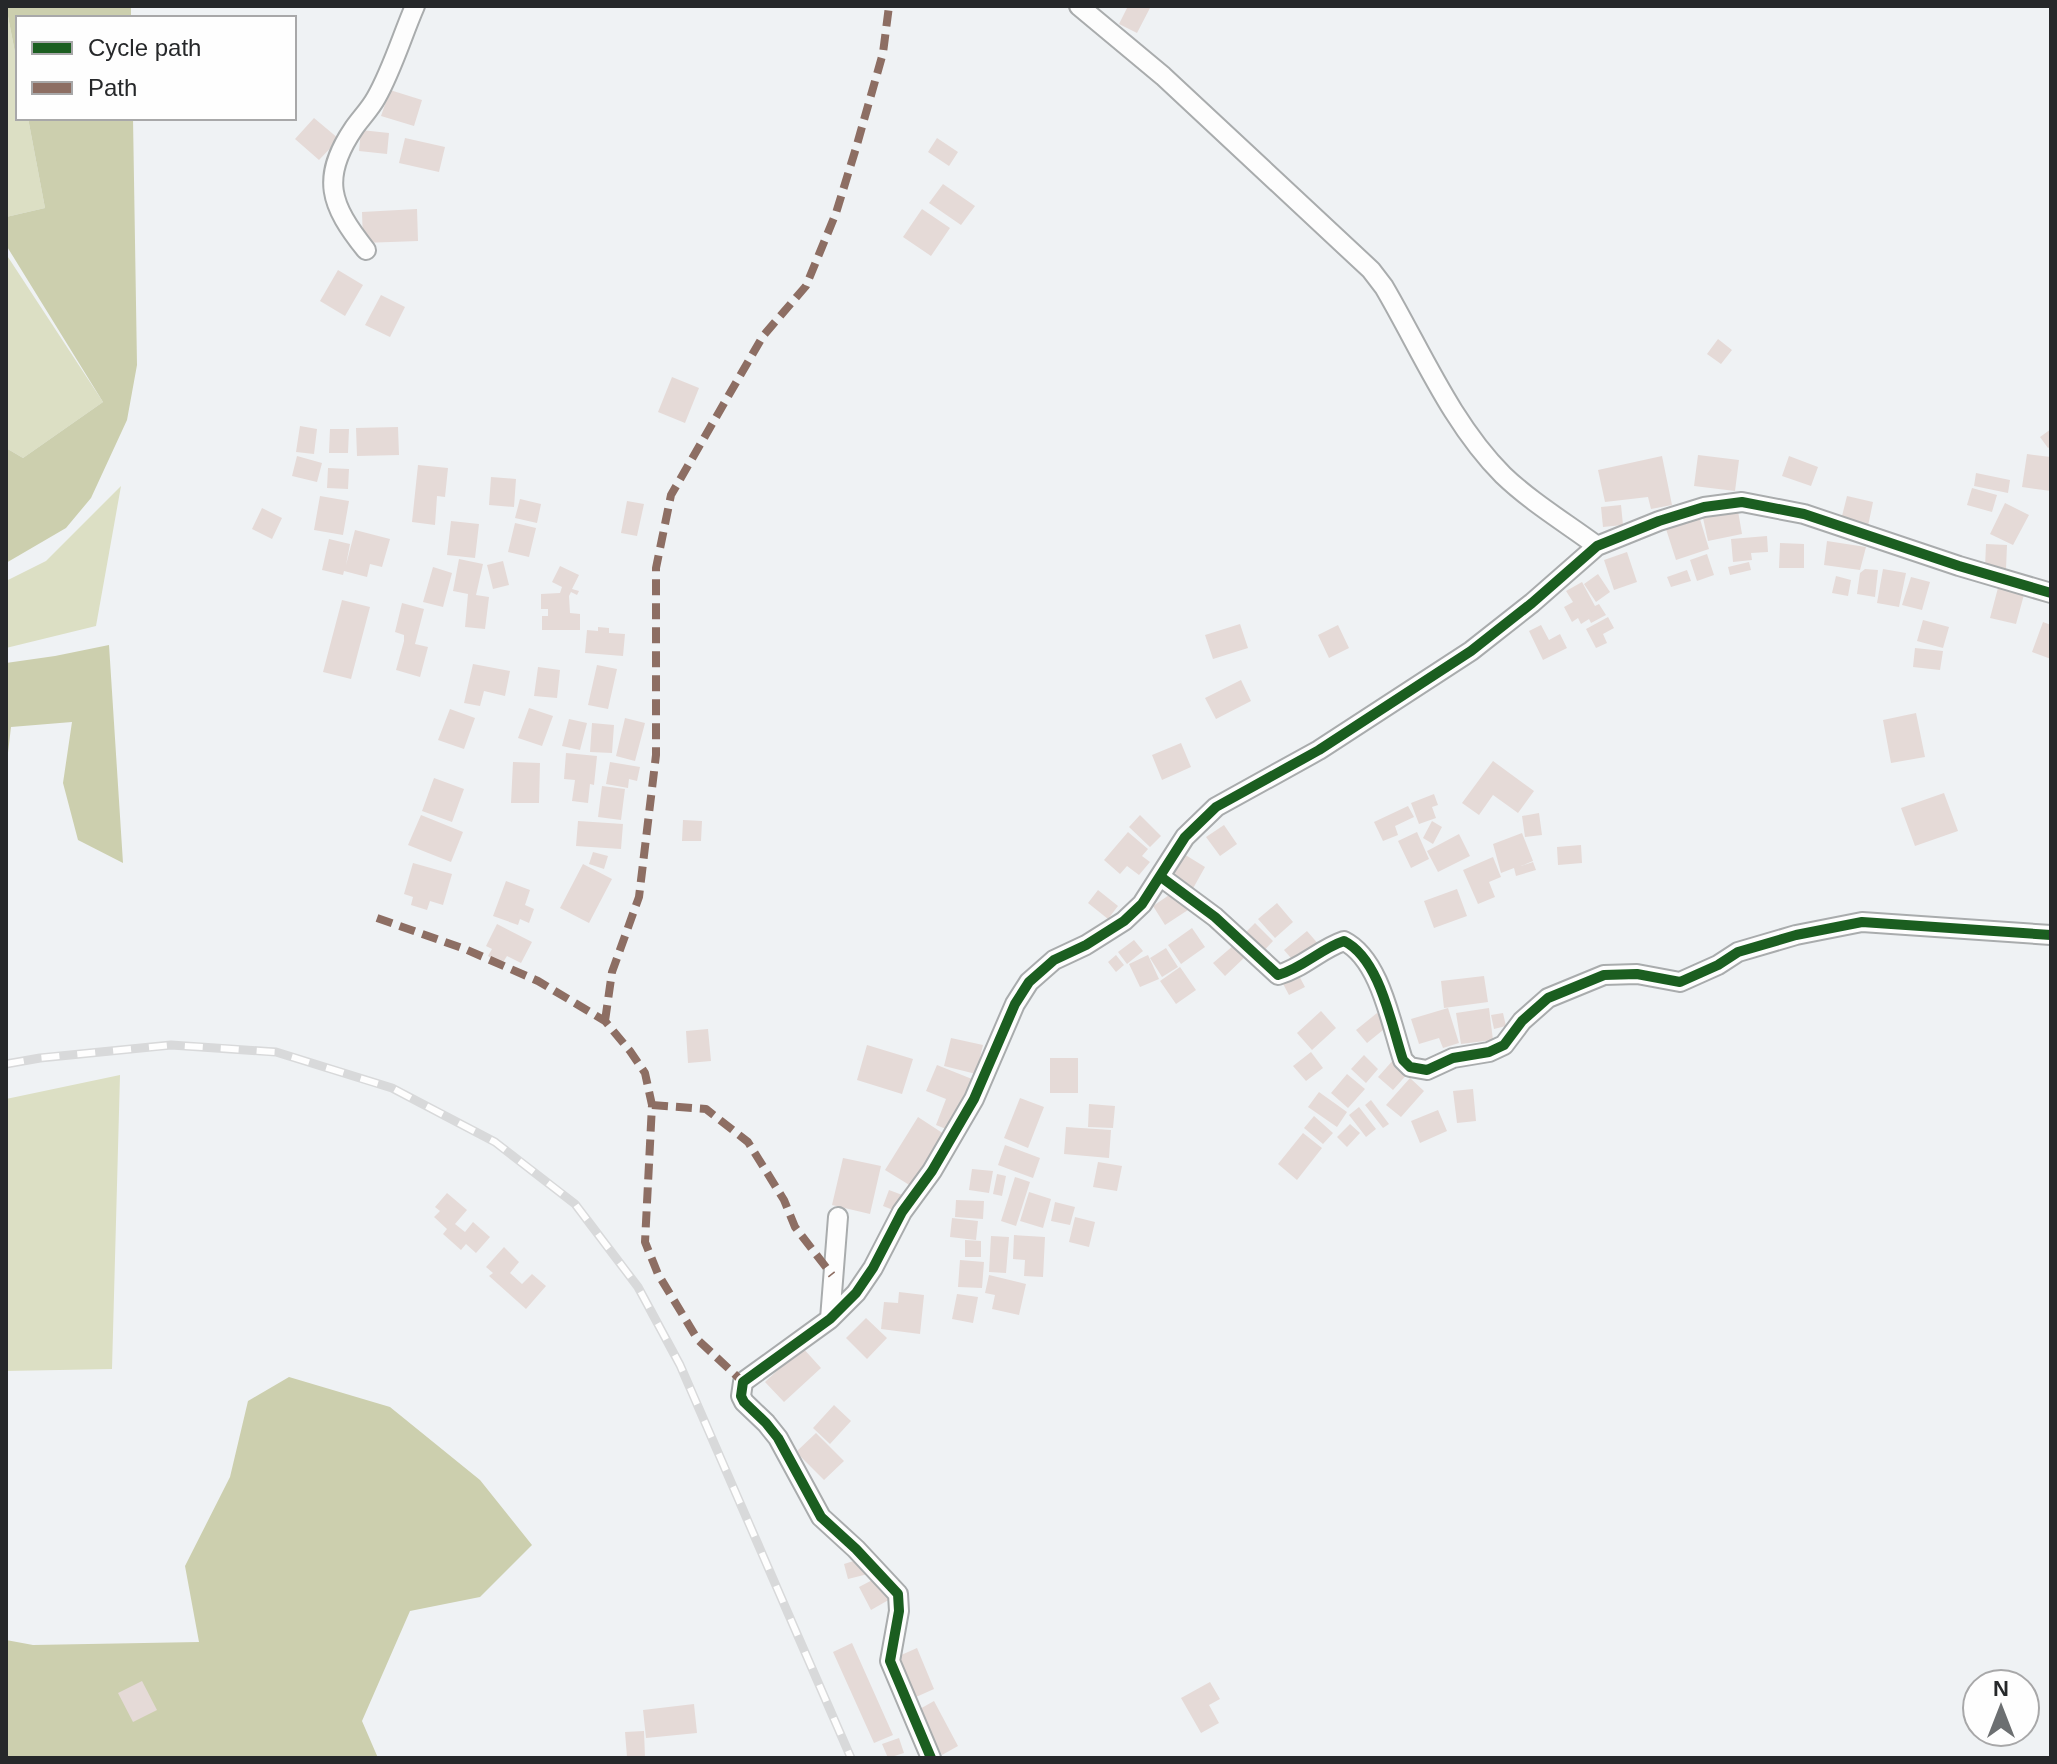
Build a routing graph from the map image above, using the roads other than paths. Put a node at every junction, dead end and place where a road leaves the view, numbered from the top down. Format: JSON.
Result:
{"nodes":[{"id":1,"x":415,"y":6,"type":"edge"},
{"id":2,"x":1079,"y":6,"type":"edge"},
{"id":3,"x":366,"y":250,"type":"dead end"},
{"id":4,"x":1597,"y":546,"type":"junction"},
{"id":5,"x":2051,"y":593,"type":"edge"},
{"id":6,"x":1161,"y":877,"type":"junction"},
{"id":7,"x":2051,"y":935,"type":"edge"},
{"id":8,"x":838,"y":1217,"type":"dead end"},
{"id":9,"x":830,"y":1319,"type":"junction"},
{"id":10,"x":931,"y":1758,"type":"edge"}],
"edges":[{"from":1,"to":3,"type":"street"},
{"from":2,"to":4,"type":"street"},
{"from":4,"to":5,"type":"street"},
{"from":4,"to":6,"type":"street"},
{"from":6,"to":7,"type":"street"},
{"from":6,"to":9,"type":"street"},
{"from":8,"to":9,"type":"street"},
{"from":9,"to":10,"type":"street"}]}
